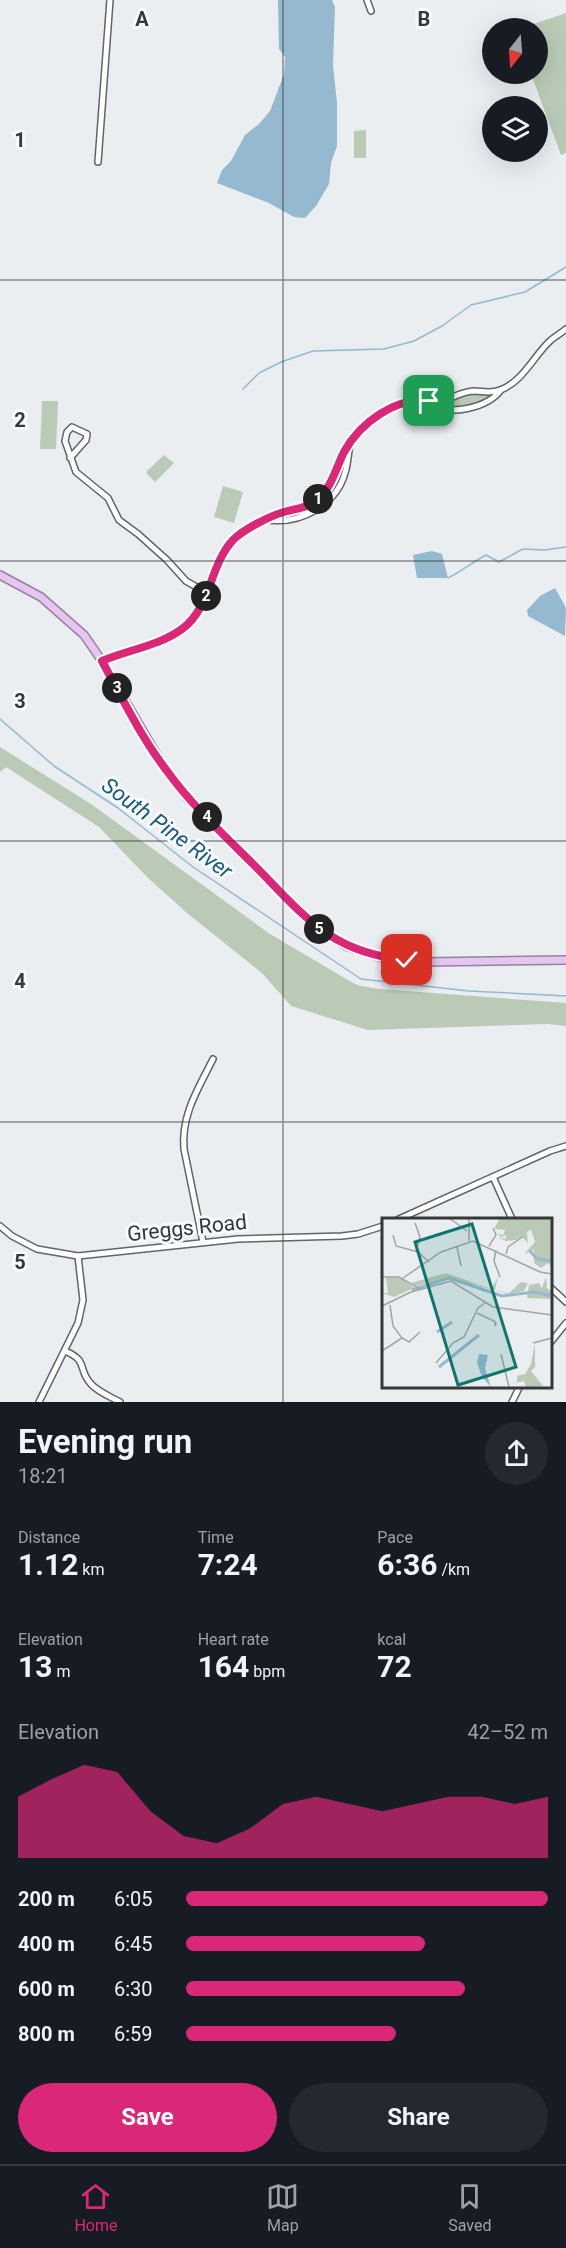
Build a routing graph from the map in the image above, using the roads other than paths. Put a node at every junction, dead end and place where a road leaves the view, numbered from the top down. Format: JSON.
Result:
{"nodes":[{"id":1,"x":110,"y":0,"type":"edge"},
{"id":2,"x":367,"y":0,"type":"edge"},
{"id":3,"x":371,"y":11,"type":"dead end"},
{"id":4,"x":98,"y":162,"type":"dead end"},
{"id":5,"x":566,"y":329,"type":"edge"},
{"id":6,"x":501,"y":390,"type":"junction"},
{"id":7,"x":429,"y":401,"type":"junction"},
{"id":8,"x":351,"y":442,"type":"junction"},
{"id":9,"x":70,"y":458,"type":"junction"},
{"id":10,"x":328,"y":488,"type":"junction"},
{"id":11,"x":334,"y":494,"type":"junction"},
{"id":12,"x":268,"y":520,"type":"junction"},
{"id":13,"x":0,"y":575,"type":"edge"},
{"id":14,"x":207,"y":593,"type":"junction"},
{"id":15,"x":102,"y":661,"type":"junction"},
{"id":16,"x":566,"y":960,"type":"edge"},
{"id":17,"x":213,"y":1059,"type":"dead end"},
{"id":18,"x":566,"y":1146,"type":"edge"},
{"id":19,"x":493,"y":1177,"type":"junction"},
{"id":20,"x":401,"y":1218,"type":"edge"},
{"id":21,"x":512,"y":1218,"type":"edge"},
{"id":22,"x":0,"y":1226,"type":"edge"},
{"id":23,"x":382,"y":1226,"type":"edge"},
{"id":24,"x":203,"y":1242,"type":"junction"},
{"id":25,"x":78,"y":1256,"type":"junction"},
{"id":26,"x":551,"y":1289,"type":"edge"},
{"id":27,"x":566,"y":1302,"type":"edge"},
{"id":28,"x":566,"y":1323,"type":"edge"},
{"id":29,"x":551,"y":1341,"type":"edge"},
{"id":30,"x":65,"y":1351,"type":"junction"},
{"id":31,"x":520,"y":1387,"type":"edge"},
{"id":32,"x":39,"y":1402,"type":"edge"},
{"id":33,"x":120,"y":1402,"type":"edge"},
{"id":34,"x":512,"y":1402,"type":"edge"}],
"edges":[{"from":1,"to":4,"type":"street"},
{"from":2,"to":3,"type":"street"},
{"from":5,"to":6,"type":"street"},
{"from":6,"to":7,"type":"street"},
{"from":6,"to":7,"type":"street"},
{"from":7,"to":8,"type":"street"},
{"from":8,"to":10,"type":"street"},
{"from":8,"to":11,"type":"street"},
{"from":9,"to":9,"type":"street"},
{"from":9,"to":14,"type":"street"},
{"from":10,"to":11,"type":"street"},
{"from":10,"to":12,"type":"street"},
{"from":11,"to":12,"type":"street"},
{"from":12,"to":14,"type":"street"},
{"from":13,"to":15,"type":"main road"},
{"from":14,"to":15,"type":"street"},
{"from":15,"to":16,"type":"main road"},
{"from":17,"to":24,"type":"street"},
{"from":18,"to":19,"type":"street"},
{"from":19,"to":20,"type":"street"},
{"from":19,"to":21,"type":"street"},
{"from":22,"to":25,"type":"street","name":"Greggs Road"},
{"from":23,"to":24,"type":"street","name":"Greggs Road"},
{"from":24,"to":25,"type":"street","name":"Greggs Road"},
{"from":25,"to":30,"type":"street"},
{"from":26,"to":27,"type":"street"},
{"from":28,"to":29,"type":"street"},
{"from":30,"to":32,"type":"street"},
{"from":30,"to":33,"type":"street"},
{"from":31,"to":34,"type":"street"}]}
